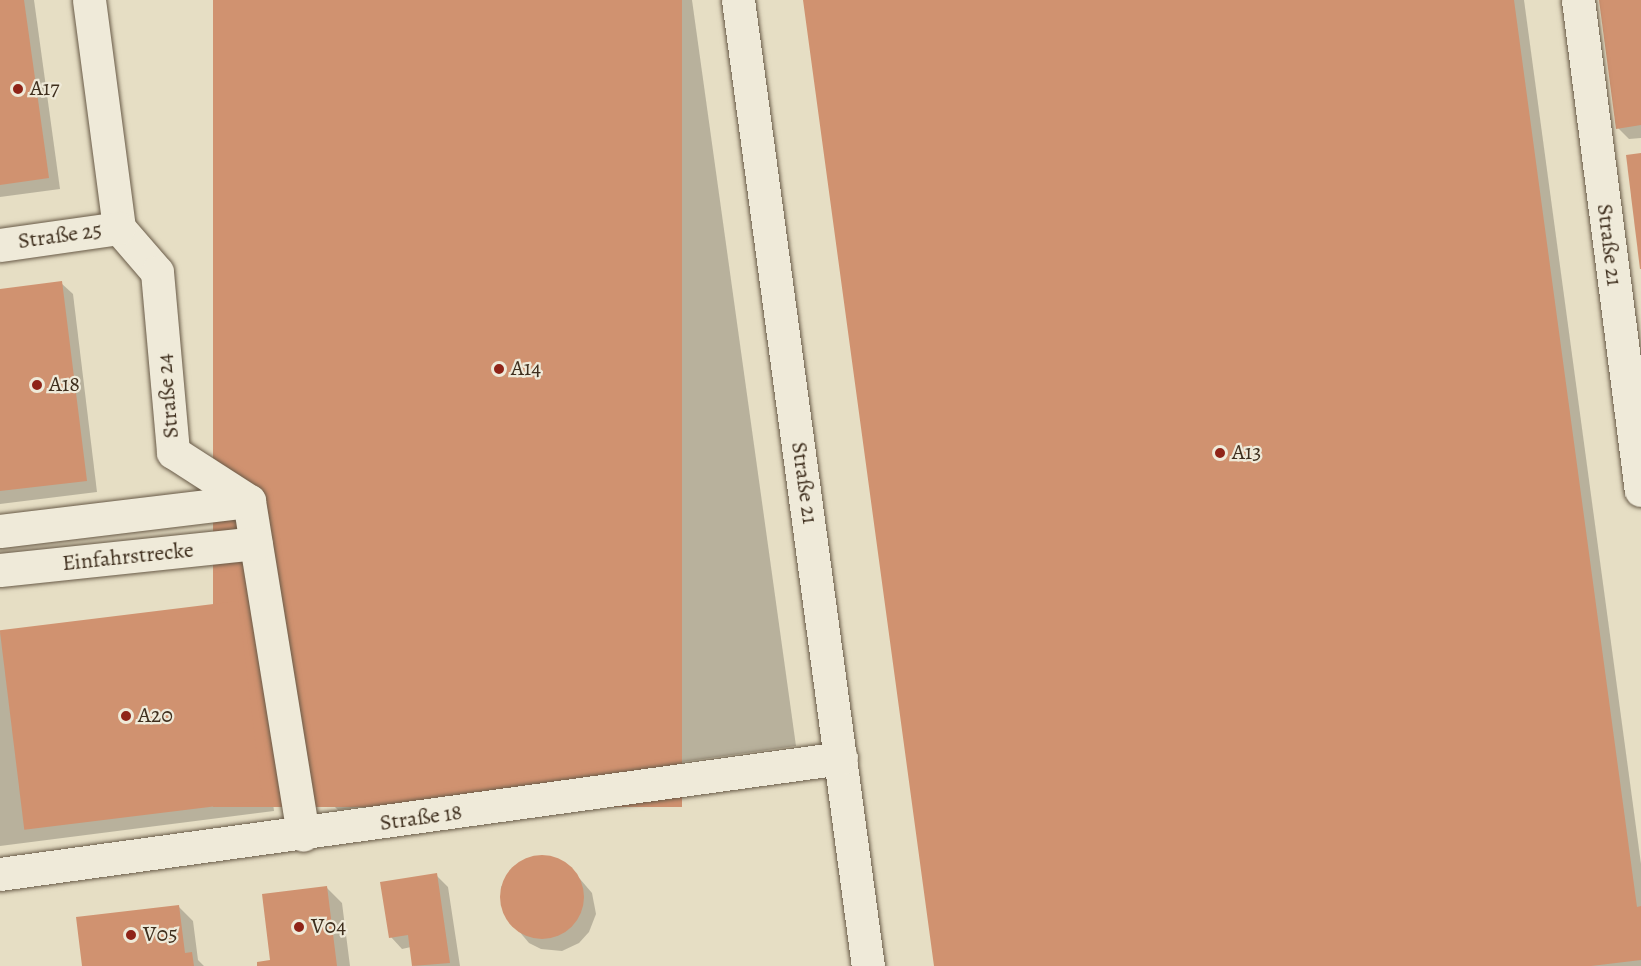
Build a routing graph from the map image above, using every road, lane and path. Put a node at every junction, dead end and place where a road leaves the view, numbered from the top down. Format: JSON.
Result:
{"nodes":[{"id":1,"x":89,"y":0,"type":"edge"},
{"id":2,"x":738,"y":0,"type":"edge"},
{"id":3,"x":1578,"y":0,"type":"edge"},
{"id":4,"x":119,"y":228,"type":"junction"},
{"id":5,"x":0,"y":245,"type":"edge"},
{"id":6,"x":1634,"y":387,"type":"edge"},
{"id":7,"x":1641,"y":490,"type":"edge"},
{"id":8,"x":249,"y":501,"type":"junction"},
{"id":9,"x":0,"y":531,"type":"edge"},
{"id":10,"x":256,"y":543,"type":"junction"},
{"id":11,"x":0,"y":570,"type":"edge"},
{"id":12,"x":842,"y":758,"type":"junction"},
{"id":13,"x":303,"y":835,"type":"junction"},
{"id":14,"x":0,"y":874,"type":"edge"},
{"id":15,"x":868,"y":966,"type":"edge"}],
"edges":[{"from":1,"to":4,"type":"street"},
{"from":2,"to":12,"type":"street","name":"Straße 21"},
{"from":3,"to":6,"type":"street","name":"Straße 21"},
{"from":4,"to":5,"type":"street","name":"Straße 25"},
{"from":4,"to":8,"type":"street","name":"Straße 24"},
{"from":6,"to":7,"type":"street","name":"Straße 21"},
{"from":8,"to":9,"type":"street","name":"Einfahrstrecke"},
{"from":8,"to":10,"type":"street"},
{"from":10,"to":11,"type":"street","name":"Einfahrstrecke"},
{"from":10,"to":13,"type":"street"},
{"from":12,"to":13,"type":"street","name":"Straße 18"},
{"from":12,"to":15,"type":"street","name":"Straße 21"},
{"from":13,"to":14,"type":"street","name":"Straße 18"}]}
